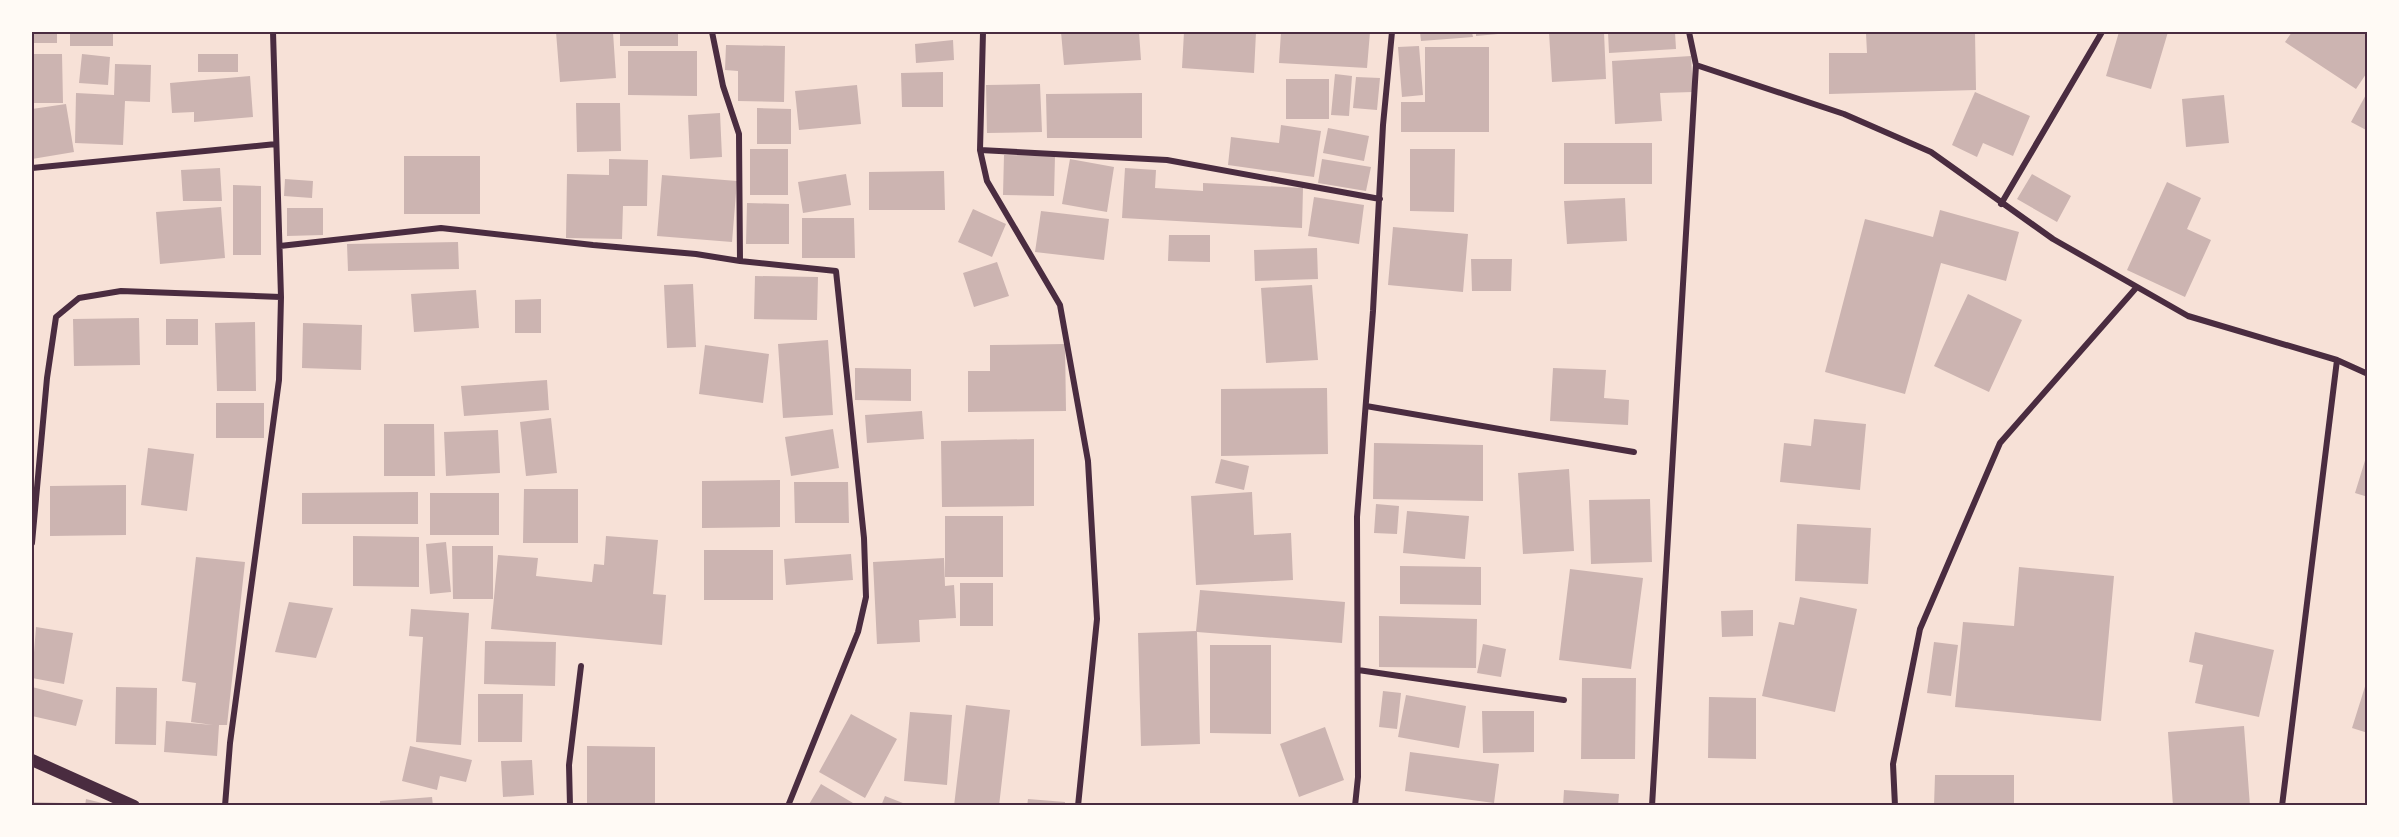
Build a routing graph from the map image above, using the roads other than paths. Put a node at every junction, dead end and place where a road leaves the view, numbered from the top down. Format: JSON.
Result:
{"nodes":[{"id":1,"x":273,"y":32,"type":"edge"},
{"id":2,"x":712,"y":32,"type":"edge"},
{"id":3,"x":983,"y":32,"type":"edge"},
{"id":4,"x":1392,"y":32,"type":"edge"},
{"id":5,"x":1689,"y":32,"type":"edge"},
{"id":6,"x":2102,"y":32,"type":"edge"},
{"id":7,"x":1695,"y":65,"type":"junction"},
{"id":8,"x":276,"y":144,"type":"junction"},
{"id":9,"x":980,"y":150,"type":"junction"},
{"id":10,"x":32,"y":168,"type":"edge"},
{"id":11,"x":1380,"y":199,"type":"junction"},
{"id":12,"x":2001,"y":204,"type":"junction"},
{"id":13,"x":280,"y":246,"type":"junction"},
{"id":14,"x":740,"y":261,"type":"junction"},
{"id":15,"x":2136,"y":288,"type":"junction"},
{"id":16,"x":281,"y":297,"type":"junction"},
{"id":17,"x":2337,"y":360,"type":"junction"},
{"id":18,"x":2367,"y":374,"type":"edge"},
{"id":19,"x":1366,"y":406,"type":"junction"},
{"id":20,"x":1634,"y":452,"type":"dead end"},
{"id":21,"x":32,"y":543,"type":"edge"},
{"id":22,"x":582,"y":666,"type":"dead end"},
{"id":23,"x":1358,"y":670,"type":"junction"},
{"id":24,"x":1564,"y":700,"type":"dead end"},
{"id":25,"x":32,"y":760,"type":"edge"},
{"id":26,"x":134,"y":806,"type":"edge"},
{"id":27,"x":225,"y":806,"type":"edge"},
{"id":28,"x":570,"y":806,"type":"edge"},
{"id":29,"x":788,"y":806,"type":"edge"},
{"id":30,"x":1078,"y":806,"type":"edge"},
{"id":31,"x":1355,"y":806,"type":"edge"},
{"id":32,"x":1652,"y":806,"type":"edge"},
{"id":33,"x":1895,"y":806,"type":"edge"},
{"id":34,"x":2282,"y":806,"type":"edge"}],
"edges":[{"from":1,"to":8,"type":"street"},
{"from":2,"to":14,"type":"street"},
{"from":3,"to":9,"type":"street"},
{"from":4,"to":11,"type":"street"},
{"from":5,"to":7,"type":"street"},
{"from":6,"to":12,"type":"street"},
{"from":7,"to":12,"type":"street"},
{"from":7,"to":32,"type":"street"},
{"from":8,"to":10,"type":"street"},
{"from":8,"to":13,"type":"street"},
{"from":9,"to":11,"type":"street"},
{"from":9,"to":30,"type":"street"},
{"from":11,"to":19,"type":"street"},
{"from":12,"to":15,"type":"street"},
{"from":13,"to":14,"type":"street"},
{"from":13,"to":16,"type":"street"},
{"from":14,"to":29,"type":"street"},
{"from":15,"to":17,"type":"street"},
{"from":15,"to":33,"type":"street"},
{"from":16,"to":21,"type":"street"},
{"from":16,"to":27,"type":"street"},
{"from":17,"to":18,"type":"street"},
{"from":17,"to":34,"type":"street"},
{"from":19,"to":20,"type":"street"},
{"from":19,"to":23,"type":"street"},
{"from":22,"to":28,"type":"street"},
{"from":23,"to":24,"type":"street"},
{"from":23,"to":31,"type":"street"},
{"from":25,"to":26,"type":"main road"}]}
